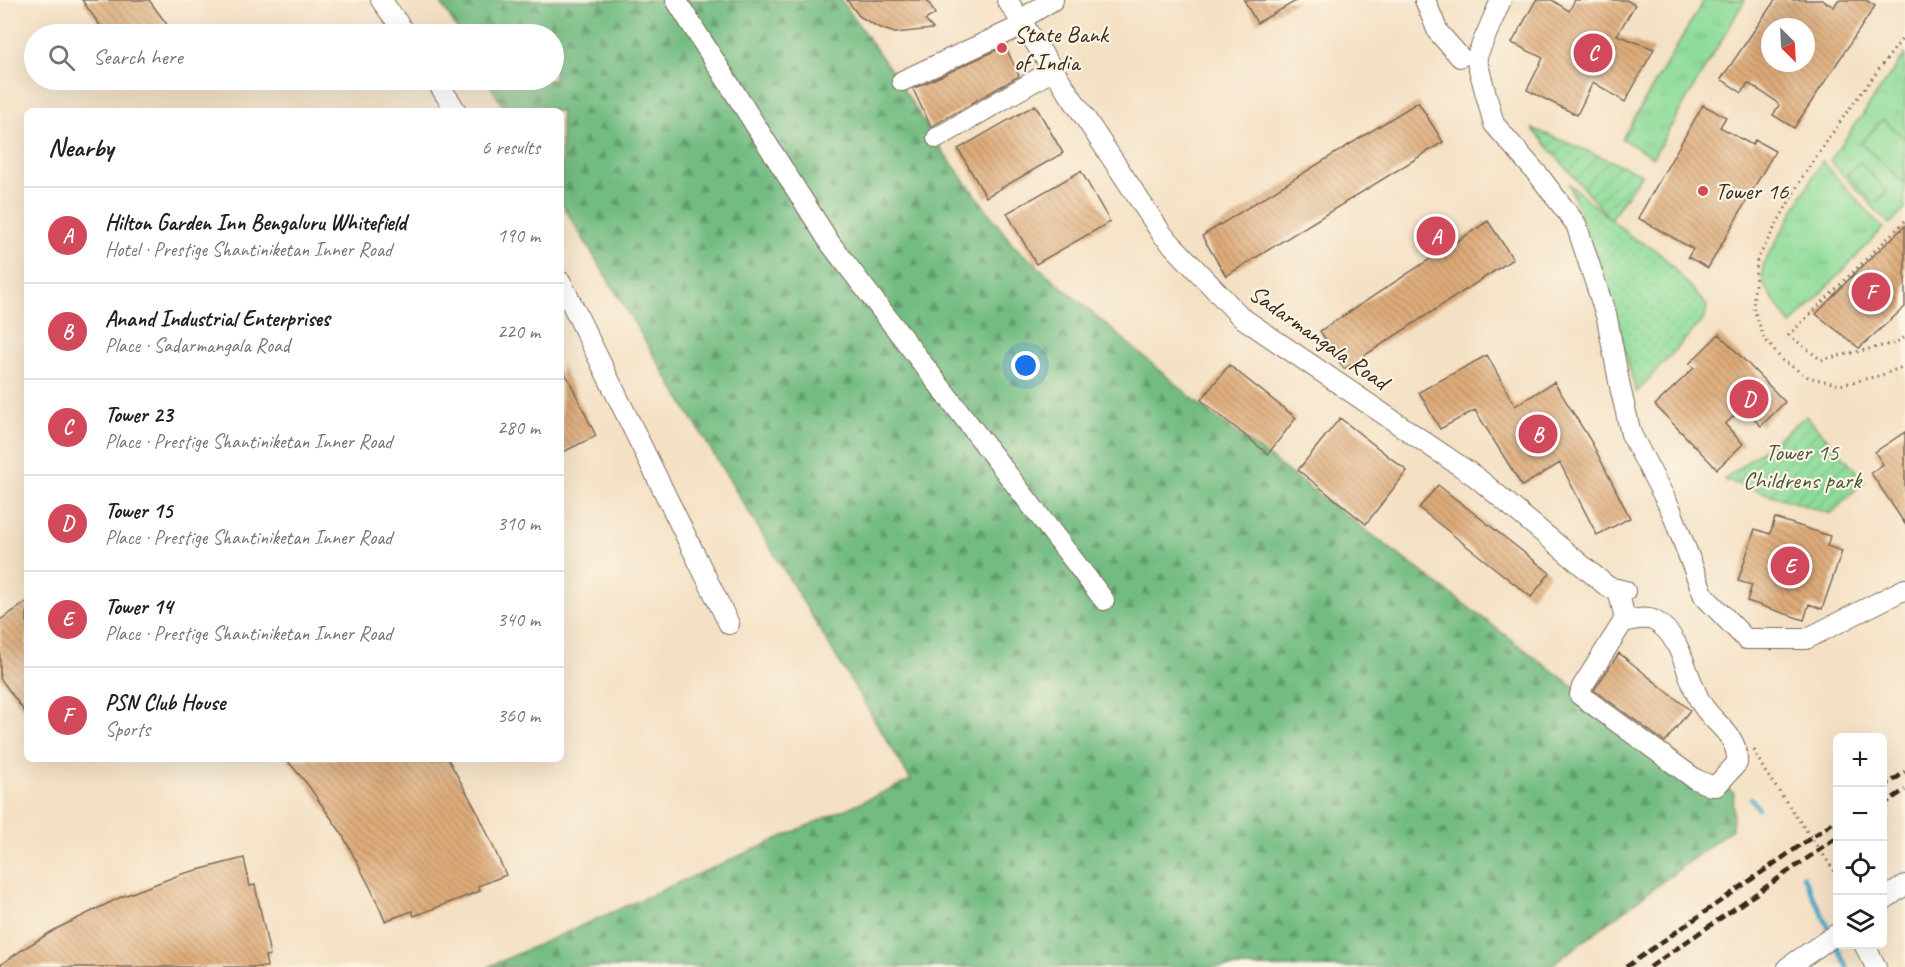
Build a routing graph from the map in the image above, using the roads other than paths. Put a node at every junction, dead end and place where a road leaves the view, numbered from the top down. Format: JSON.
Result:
{"nodes":[{"id":1,"x":381,"y":0,"type":"edge"},
{"id":2,"x":676,"y":0,"type":"edge"},
{"id":3,"x":1007,"y":0,"type":"edge"},
{"id":4,"x":1053,"y":0,"type":"edge"},
{"id":5,"x":1425,"y":0,"type":"edge"},
{"id":6,"x":1501,"y":0,"type":"edge"},
{"id":7,"x":1022,"y":23,"type":"junction"},
{"id":8,"x":399,"y":24,"type":"edge"},
{"id":9,"x":1460,"y":57,"type":"dead end"},
{"id":10,"x":1053,"y":70,"type":"junction"},
{"id":11,"x":902,"y":81,"type":"dead end"},
{"id":12,"x":442,"y":90,"type":"edge"},
{"id":13,"x":454,"y":108,"type":"edge"},
{"id":14,"x":937,"y":138,"type":"dead end"},
{"id":15,"x":564,"y":288,"type":"edge"},
{"id":16,"x":1905,"y":589,"type":"edge"},
{"id":17,"x":1104,"y":600,"type":"dead end"},
{"id":18,"x":1623,"y":622,"type":"junction"},
{"id":19,"x":729,"y":624,"type":"dead end"},
{"id":20,"x":1905,"y":885,"type":"edge"},
{"id":21,"x":1887,"y":898,"type":"edge"},
{"id":22,"x":1832,"y":937,"type":"edge"},
{"id":23,"x":1866,"y":949,"type":"edge"},
{"id":24,"x":1788,"y":967,"type":"edge"},
{"id":25,"x":1876,"y":967,"type":"edge"}],
"edges":[{"from":1,"to":8,"type":"street"},
{"from":2,"to":17,"type":"street"},
{"from":3,"to":7,"type":"street","name":"Sadarmangala Road"},
{"from":4,"to":7,"type":"street"},
{"from":5,"to":9,"type":"street"},
{"from":6,"to":16,"type":"street"},
{"from":7,"to":10,"type":"street","name":"Sadarmangala Road"},
{"from":7,"to":11,"type":"street"},
{"from":10,"to":14,"type":"street"},
{"from":10,"to":18,"type":"street","name":"Sadarmangala Road"},
{"from":12,"to":13,"type":"street"},
{"from":15,"to":19,"type":"street"},
{"from":18,"to":18,"type":"street"},
{"from":20,"to":21,"type":"street"},
{"from":22,"to":24,"type":"street"},
{"from":23,"to":25,"type":"street"}]}
